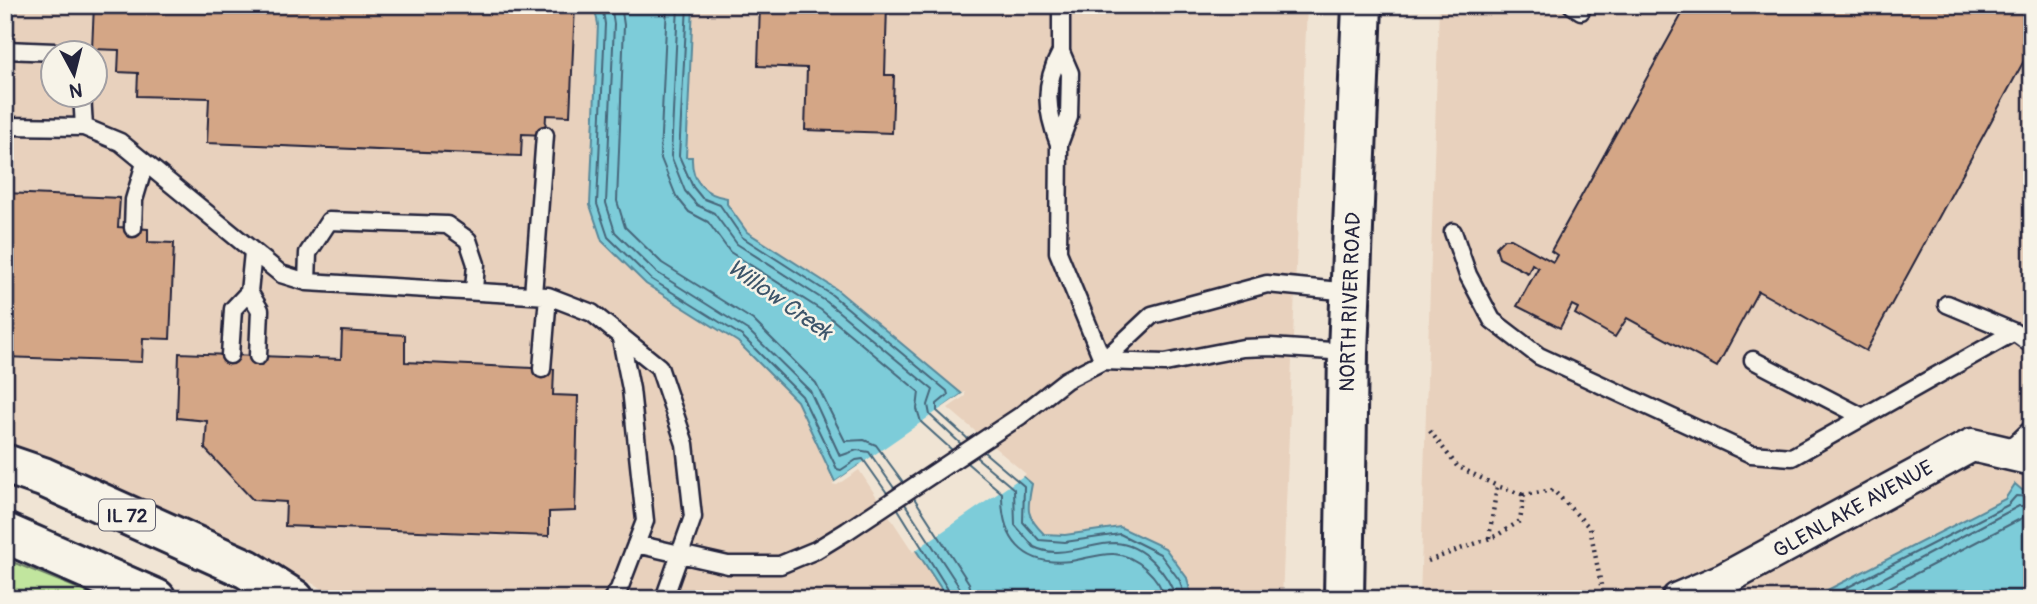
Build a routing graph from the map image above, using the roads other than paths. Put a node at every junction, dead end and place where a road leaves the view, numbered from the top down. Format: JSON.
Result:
{"nodes":[{"id":1,"x":1061,"y":5,"type":"edge"},
{"id":2,"x":1362,"y":5,"type":"edge"},
{"id":3,"x":5,"y":50,"type":"edge"},
{"id":4,"x":38,"y":51,"type":"edge"},
{"id":5,"x":83,"y":108,"type":"edge"},
{"id":6,"x":5,"y":126,"type":"edge"},
{"id":7,"x":84,"y":127,"type":"junction"},
{"id":8,"x":545,"y":135,"type":"dead end"},
{"id":9,"x":145,"y":163,"type":"junction"},
{"id":10,"x":133,"y":228,"type":"dead end"},
{"id":11,"x":1453,"y":232,"type":"dead end"},
{"id":12,"x":253,"y":252,"type":"junction"},
{"id":13,"x":307,"y":282,"type":"junction"},
{"id":14,"x":474,"y":290,"type":"junction"},
{"id":15,"x":249,"y":292,"type":"junction"},
{"id":16,"x":1350,"y":292,"type":"junction"},
{"id":17,"x":541,"y":295,"type":"junction"},
{"id":18,"x":1947,"y":304,"type":"dead end"},
{"id":19,"x":2014,"y":332,"type":"junction"},
{"id":20,"x":621,"y":339,"type":"junction"},
{"id":21,"x":2032,"y":345,"type":"edge"},
{"id":22,"x":1348,"y":352,"type":"junction"},
{"id":23,"x":230,"y":355,"type":"dead end"},
{"id":24,"x":258,"y":356,"type":"dead end"},
{"id":25,"x":1753,"y":360,"type":"dead end"},
{"id":26,"x":1103,"y":361,"type":"junction"},
{"id":27,"x":542,"y":369,"type":"dead end"},
{"id":28,"x":1863,"y":417,"type":"junction"},
{"id":29,"x":2032,"y":428,"type":"edge"},
{"id":30,"x":2019,"y":456,"type":"edge"},
{"id":31,"x":5,"y":464,"type":"edge"},
{"id":32,"x":5,"y":533,"type":"edge"},
{"id":33,"x":636,"y":544,"type":"junction"},
{"id":34,"x":680,"y":555,"type":"junction"},
{"id":35,"x":156,"y":599,"type":"edge"},
{"id":36,"x":294,"y":599,"type":"edge"},
{"id":37,"x":612,"y":599,"type":"edge"},
{"id":38,"x":664,"y":599,"type":"edge"},
{"id":39,"x":1344,"y":599,"type":"edge"},
{"id":40,"x":1678,"y":599,"type":"edge"}],
"edges":[{"from":1,"to":26,"type":"lane"},
{"from":2,"to":16,"type":"main road","name":"NORTH RIVER ROAD"},
{"from":3,"to":4,"type":"lane"},
{"from":5,"to":7,"type":"lane"},
{"from":6,"to":7,"type":"lane"},
{"from":7,"to":9,"type":"lane"},
{"from":8,"to":17,"type":"lane"},
{"from":9,"to":10,"type":"lane"},
{"from":9,"to":12,"type":"lane"},
{"from":11,"to":28,"type":"lane"},
{"from":12,"to":13,"type":"lane"},
{"from":12,"to":15,"type":"lane"},
{"from":13,"to":14,"type":"lane"},
{"from":13,"to":14,"type":"lane"},
{"from":14,"to":17,"type":"lane"},
{"from":15,"to":23,"type":"lane"},
{"from":15,"to":24,"type":"lane"},
{"from":16,"to":22,"type":"main road","name":"NORTH RIVER ROAD"},
{"from":16,"to":26,"type":"lane"},
{"from":17,"to":20,"type":"lane"},
{"from":17,"to":27,"type":"lane"},
{"from":18,"to":19,"type":"lane"},
{"from":19,"to":21,"type":"lane"},
{"from":19,"to":28,"type":"lane"},
{"from":20,"to":33,"type":"lane"},
{"from":20,"to":34,"type":"lane"},
{"from":22,"to":26,"type":"lane"},
{"from":22,"to":39,"type":"main road","name":"NORTH RIVER ROAD"},
{"from":25,"to":28,"type":"lane"},
{"from":26,"to":34,"type":"lane"},
{"from":29,"to":30,"type":"lane"},
{"from":30,"to":40,"type":"street","name":"GLENLAKE AVENUE"},
{"from":31,"to":36,"type":"main road","number":"IL 72"},
{"from":32,"to":35,"type":"main road"},
{"from":33,"to":34,"type":"lane"},
{"from":33,"to":37,"type":"lane"},
{"from":34,"to":38,"type":"lane"}]}
